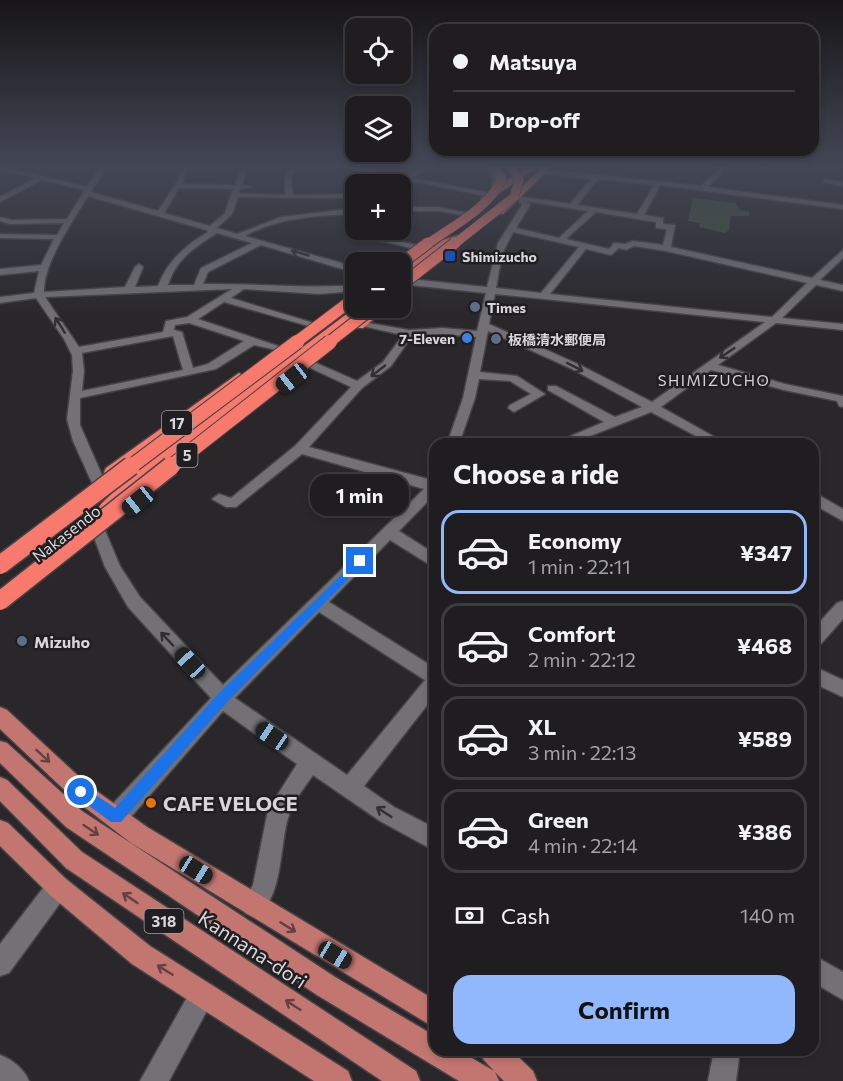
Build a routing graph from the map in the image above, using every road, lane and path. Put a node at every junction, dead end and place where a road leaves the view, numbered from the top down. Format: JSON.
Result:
{"nodes":[{"id":1,"x":71,"y":216,"type":"edge"},
{"id":2,"x":168,"y":216,"type":"edge"},
{"id":3,"x":226,"y":216,"type":"edge"},
{"id":4,"x":301,"y":216,"type":"edge"},
{"id":5,"x":462,"y":216,"type":"edge"},
{"id":6,"x":464,"y":216,"type":"edge"},
{"id":7,"x":490,"y":216,"type":"edge"},
{"id":8,"x":495,"y":216,"type":"edge"},
{"id":9,"x":518,"y":216,"type":"edge"},
{"id":10,"x":587,"y":216,"type":"edge"},
{"id":11,"x":635,"y":216,"type":"edge"},
{"id":12,"x":639,"y":217,"type":"joint"},
{"id":13,"x":0,"y":219,"type":"edge"},
{"id":14,"x":68,"y":221,"type":"junction"},
{"id":15,"x":510,"y":229,"type":"junction"},
{"id":16,"x":213,"y":230,"type":"junction"},
{"id":17,"x":0,"y":236,"type":"edge"},
{"id":18,"x":239,"y":236,"type":"junction"},
{"id":19,"x":59,"y":237,"type":"junction"},
{"id":20,"x":387,"y":240,"type":"edge"},
{"id":21,"x":561,"y":240,"type":"junction"},
{"id":22,"x":261,"y":242,"type":"junction"},
{"id":23,"x":584,"y":246,"type":"junction"},
{"id":24,"x":419,"y":248,"type":"junction"},
{"id":25,"x":666,"y":248,"type":"junction"},
{"id":26,"x":411,"y":254,"type":"edge"},
{"id":27,"x":411,"y":254,"type":"edge"},
{"id":28,"x":843,"y":254,"type":"edge"},
{"id":29,"x":47,"y":267,"type":"junction"},
{"id":30,"x":139,"y":267,"type":"dead end"},
{"id":31,"x":345,"y":267,"type":"edge"},
{"id":32,"x":0,"y":272,"type":"edge"},
{"id":33,"x":411,"y":274,"type":"edge"},
{"id":34,"x":411,"y":275,"type":"edge"},
{"id":35,"x":411,"y":282,"type":"edge"},
{"id":36,"x":814,"y":282,"type":"junction"},
{"id":37,"x":243,"y":286,"type":"junction"},
{"id":38,"x":197,"y":288,"type":"junction"},
{"id":39,"x":843,"y":288,"type":"edge"},
{"id":40,"x":162,"y":289,"type":"junction"},
{"id":41,"x":128,"y":291,"type":"junction"},
{"id":42,"x":490,"y":291,"type":"junction"},
{"id":43,"x":345,"y":292,"type":"edge"},
{"id":44,"x":39,"y":295,"type":"junction"},
{"id":45,"x":543,"y":296,"type":"junction"},
{"id":46,"x":223,"y":299,"type":"junction"},
{"id":47,"x":0,"y":300,"type":"edge"},
{"id":48,"x":345,"y":301,"type":"edge"},
{"id":49,"x":345,"y":301,"type":"edge"},
{"id":50,"x":345,"y":301,"type":"edge"},
{"id":51,"x":345,"y":315,"type":"edge"},
{"id":52,"x":357,"y":318,"type":"edge"},
{"id":53,"x":358,"y":318,"type":"edge"},
{"id":54,"x":360,"y":318,"type":"edge"},
{"id":55,"x":369,"y":318,"type":"edge"},
{"id":56,"x":190,"y":320,"type":"junction"},
{"id":57,"x":775,"y":320,"type":"junction"},
{"id":58,"x":314,"y":322,"type":"junction"},
{"id":59,"x":843,"y":327,"type":"edge"},
{"id":60,"x":483,"y":330,"type":"junction"},
{"id":61,"x":168,"y":333,"type":"junction"},
{"id":62,"x":409,"y":333,"type":"junction"},
{"id":63,"x":252,"y":341,"type":"junction"},
{"id":64,"x":277,"y":349,"type":"junction"},
{"id":65,"x":76,"y":351,"type":"junction"},
{"id":66,"x":310,"y":364,"type":"junction"},
{"id":67,"x":708,"y":366,"type":"junction"},
{"id":68,"x":189,"y":372,"type":"junction"},
{"id":69,"x":474,"y":375,"type":"junction"},
{"id":70,"x":358,"y":386,"type":"junction"},
{"id":71,"x":552,"y":387,"type":"dead end"},
{"id":72,"x":75,"y":396,"type":"junction"},
{"id":73,"x":843,"y":403,"type":"edge"},
{"id":74,"x":653,"y":407,"type":"junction"},
{"id":75,"x":514,"y":408,"type":"dead end"},
{"id":76,"x":616,"y":423,"type":"junction"},
{"id":77,"x":455,"y":438,"type":"edge"},
{"id":78,"x":575,"y":438,"type":"edge"},
{"id":79,"x":710,"y":438,"type":"edge"},
{"id":80,"x":300,"y":449,"type":"junction"},
{"id":81,"x":98,"y":482,"type":"junction"},
{"id":82,"x":429,"y":485,"type":"edge"},
{"id":83,"x":429,"y":493,"type":"edge"},
{"id":84,"x":219,"y":499,"type":"dead end"},
{"id":85,"x":819,"y":501,"type":"edge"},
{"id":86,"x":843,"y":516,"type":"edge"},
{"id":87,"x":99,"y":532,"type":"junction"},
{"id":88,"x":389,"y":532,"type":"junction"},
{"id":89,"x":429,"y":557,"type":"edge"},
{"id":90,"x":0,"y":558,"type":"edge"},
{"id":91,"x":0,"y":565,"type":"edge"},
{"id":92,"x":18,"y":595,"type":"junction"},
{"id":93,"x":0,"y":601,"type":"edge"},
{"id":94,"x":318,"y":603,"type":"junction"},
{"id":95,"x":843,"y":608,"type":"edge"},
{"id":96,"x":0,"y":609,"type":"edge"},
{"id":97,"x":819,"y":635,"type":"edge"},
{"id":98,"x":429,"y":672,"type":"edge"},
{"id":99,"x":819,"y":677,"type":"edge"},
{"id":100,"x":429,"y":688,"type":"edge"},
{"id":101,"x":843,"y":689,"type":"edge"},
{"id":102,"x":224,"y":697,"type":"junction"},
{"id":103,"x":0,"y":716,"type":"edge"},
{"id":104,"x":0,"y":750,"type":"edge"},
{"id":105,"x":310,"y":762,"type":"junction"},
{"id":106,"x":0,"y":788,"type":"edge"},
{"id":107,"x":349,"y":788,"type":"junction"},
{"id":108,"x":116,"y":817,"type":"junction"},
{"id":109,"x":0,"y":831,"type":"edge"},
{"id":110,"x":429,"y":837,"type":"edge"},
{"id":111,"x":58,"y":887,"type":"junction"},
{"id":112,"x":253,"y":905,"type":"junction"},
{"id":113,"x":0,"y":964,"type":"edge"},
{"id":114,"x":819,"y":971,"type":"edge"},
{"id":115,"x":843,"y":987,"type":"edge"},
{"id":116,"x":203,"y":994,"type":"junction"},
{"id":117,"x":429,"y":1011,"type":"edge"},
{"id":118,"x":429,"y":1048,"type":"edge"},
{"id":119,"x":442,"y":1056,"type":"edge"},
{"id":120,"x":498,"y":1056,"type":"edge"},
{"id":121,"x":726,"y":1056,"type":"edge"},
{"id":122,"x":0,"y":1068,"type":"edge"},
{"id":123,"x":15,"y":1081,"type":"edge"},
{"id":124,"x":154,"y":1081,"type":"edge"},
{"id":125,"x":338,"y":1081,"type":"edge"},
{"id":126,"x":406,"y":1081,"type":"edge"},
{"id":127,"x":485,"y":1081,"type":"edge"},
{"id":128,"x":523,"y":1081,"type":"edge"},
{"id":129,"x":722,"y":1081,"type":"edge"}],
"edges":[{"from":1,"to":14,"type":"street"},
{"from":2,"to":16,"type":"street"},
{"from":3,"to":16,"type":"street"},
{"from":4,"to":18,"type":"street"},
{"from":5,"to":26,"type":"highway","bridge":true},
{"from":6,"to":24,"type":"highway"},
{"from":7,"to":34,"type":"highway","bridge":true},
{"from":8,"to":33,"type":"highway"},
{"from":9,"to":15,"type":"street"},
{"from":10,"to":21,"type":"street"},
{"from":11,"to":12,"type":"street"},
{"from":12,"to":25,"type":"street"},
{"from":13,"to":14,"type":"street"},
{"from":14,"to":19,"type":"street"},
{"from":15,"to":21,"type":"street"},
{"from":15,"to":42,"type":"street"},
{"from":16,"to":18,"type":"street"},
{"from":16,"to":40,"type":"street"},
{"from":17,"to":19,"type":"street"},
{"from":18,"to":22,"type":"street"},
{"from":19,"to":29,"type":"street"},
{"from":20,"to":24,"type":"street"},
{"from":21,"to":23,"type":"street"},
{"from":31,"to":22,"type":"street","one_way":true},
{"from":22,"to":38,"type":"street"},
{"from":23,"to":25,"type":"street"},
{"from":23,"to":45,"type":"street"},
{"from":24,"to":27,"type":"highway"},
{"from":25,"to":36,"type":"street"},
{"from":28,"to":36,"type":"street"},
{"from":29,"to":32,"type":"street"},
{"from":29,"to":44,"type":"street"},
{"from":30,"to":41,"type":"street"},
{"from":35,"to":42,"type":"street"},
{"from":36,"to":39,"type":"street"},
{"from":36,"to":57,"type":"street"},
{"from":37,"to":38,"type":"street"},
{"from":37,"to":43,"type":"street"},
{"from":37,"to":46,"type":"street"},
{"from":38,"to":40,"type":"street"},
{"from":40,"to":41,"type":"street"},
{"from":41,"to":44,"type":"street"},
{"from":42,"to":45,"type":"street"},
{"from":42,"to":60,"type":"street"},
{"from":44,"to":47,"type":"street"},
{"from":65,"to":44,"type":"street","one_way":true},
{"from":45,"to":57,"type":"street"},
{"from":46,"to":56,"type":"street"},
{"from":46,"to":58,"type":"street"},
{"from":48,"to":58,"type":"highway","name":"Nakasendo","number":"17"},
{"from":49,"to":90,"type":"highway","number":"17","bridge":true},
{"from":50,"to":91,"type":"highway","number":"5","bridge":true},
{"from":51,"to":58,"type":"highway"},
{"from":52,"to":92,"type":"highway","number":"5"},
{"from":53,"to":66,"type":"highway","name":"Nakasendo","number":"17"},
{"from":54,"to":93,"type":"highway","number":"5","bridge":true},
{"from":55,"to":62,"type":"street"},
{"from":56,"to":61,"type":"street"},
{"from":56,"to":63,"type":"street"},
{"from":57,"to":59,"type":"street"},
{"from":57,"to":67,"type":"street","one_way":true},
{"from":58,"to":64,"type":"highway","name":"Nakasendo","number":"17"},
{"from":60,"to":62,"type":"street"},
{"from":60,"to":69,"type":"street"},
{"from":60,"to":74,"type":"street","one_way":true},
{"from":61,"to":65,"type":"street"},
{"from":61,"to":68,"type":"street"},
{"from":62,"to":70,"type":"street","one_way":true},
{"from":63,"to":64,"type":"street"},
{"from":63,"to":68,"type":"street"},
{"from":64,"to":81,"type":"highway","name":"Nakasendo","number":"17"},
{"from":65,"to":72,"type":"street"},
{"from":66,"to":70,"type":"street"},
{"from":66,"to":87,"type":"highway","name":"Nakasendo","number":"17"},
{"from":67,"to":73,"type":"street"},
{"from":67,"to":74,"type":"street"},
{"from":68,"to":72,"type":"street"},
{"from":69,"to":75,"type":"street"},
{"from":69,"to":77,"type":"street"},
{"from":70,"to":80,"type":"street"},
{"from":71,"to":76,"type":"street"},
{"from":72,"to":81,"type":"street"},
{"from":74,"to":76,"type":"street"},
{"from":74,"to":79,"type":"street"},
{"from":76,"to":78,"type":"street"},
{"from":80,"to":82,"type":"street"},
{"from":80,"to":84,"type":"street"},
{"from":81,"to":90,"type":"highway","name":"Nakasendo","number":"17"},
{"from":83,"to":88,"type":"street"},
{"from":85,"to":86,"type":"street"},
{"from":87,"to":92,"type":"highway","name":"Nakasendo","number":"17"},
{"from":102,"to":87,"type":"street","one_way":true},
{"from":88,"to":89,"type":"street"},
{"from":88,"to":94,"type":"street"},
{"from":92,"to":96,"type":"highway","name":"Nakasendo","number":"17"},
{"from":94,"to":98,"type":"street"},
{"from":94,"to":102,"type":"street"},
{"from":95,"to":97,"type":"street"},
{"from":99,"to":101,"type":"street"},
{"from":100,"to":107,"type":"street"},
{"from":102,"to":105,"type":"street"},
{"from":102,"to":108,"type":"street"},
{"from":103,"to":108,"type":"main road","one_way":true},
{"from":104,"to":118,"type":"main road","number":"318","one_way":true},
{"from":105,"to":107,"type":"street"},
{"from":105,"to":112,"type":"street"},
{"from":126,"to":106,"type":"main road","name":"Kannana-dori","number":"318","one_way":true},
{"from":110,"to":107,"type":"street","one_way":true},
{"from":108,"to":112,"type":"main road"},
{"from":109,"to":111,"type":"main road"},
{"from":111,"to":113,"type":"street"},
{"from":116,"to":111,"type":"main road","one_way":true},
{"from":112,"to":117,"type":"main road","one_way":true},
{"from":114,"to":115,"type":"street"},
{"from":116,"to":124,"type":"street"},
{"from":116,"to":125,"type":"main road"},
{"from":119,"to":127,"type":"main road","number":"318","one_way":true},
{"from":120,"to":128,"type":"main road"},
{"from":121,"to":129,"type":"street"},
{"from":122,"to":123,"type":"street"}]}
